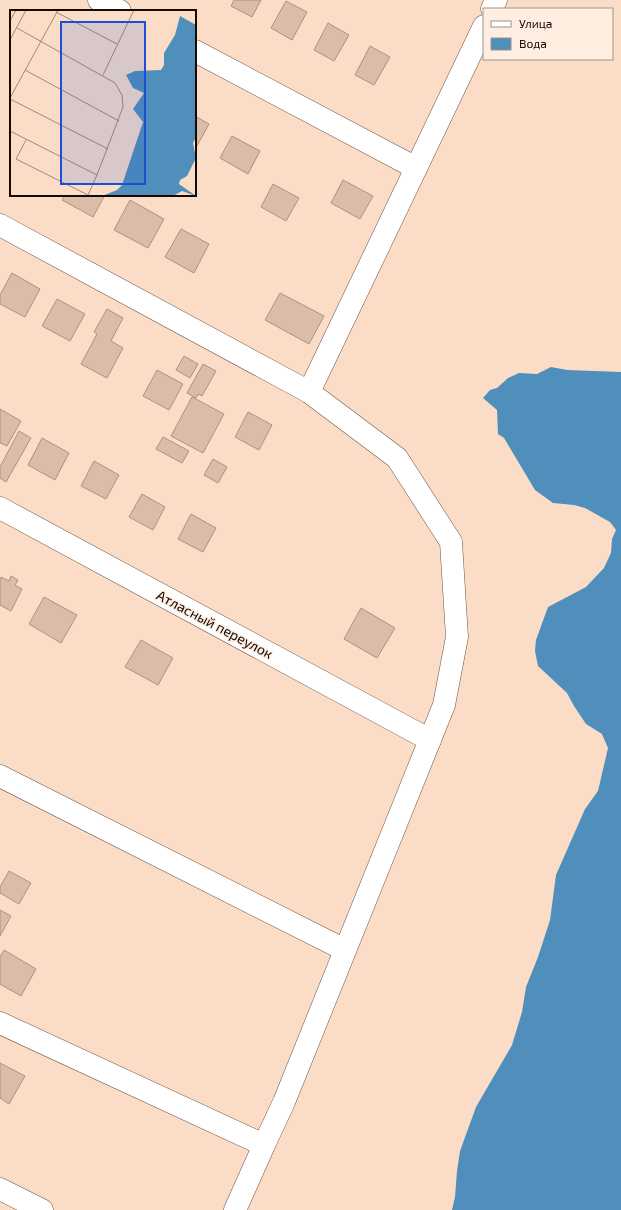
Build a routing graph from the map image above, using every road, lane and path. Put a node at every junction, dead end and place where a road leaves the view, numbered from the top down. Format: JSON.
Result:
{"nodes":[{"id":1,"x":99,"y":0,"type":"edge"},
{"id":2,"x":118,"y":10,"type":"edge"},
{"id":3,"x":483,"y":28,"type":"edge"},
{"id":4,"x":196,"y":52,"type":"edge"},
{"id":5,"x":416,"y":168,"type":"junction"},
{"id":6,"x":0,"y":225,"type":"edge"},
{"id":7,"x":309,"y":392,"type":"junction"},
{"id":8,"x":0,"y":508,"type":"edge"},
{"id":9,"x":430,"y":740,"type":"junction"},
{"id":10,"x":0,"y":776,"type":"edge"},
{"id":11,"x":345,"y":950,"type":"junction"},
{"id":12,"x":0,"y":1023,"type":"edge"},
{"id":13,"x":264,"y":1145,"type":"junction"},
{"id":14,"x":0,"y":1189,"type":"edge"},
{"id":15,"x":42,"y":1210,"type":"edge"},
{"id":16,"x":235,"y":1210,"type":"edge"}],
"edges":[{"from":1,"to":2,"type":"street"},
{"from":3,"to":5,"type":"street"},
{"from":4,"to":5,"type":"street"},
{"from":5,"to":7,"type":"street"},
{"from":6,"to":7,"type":"street"},
{"from":7,"to":9,"type":"street"},
{"from":8,"to":9,"type":"street","name":"Атласный переулок"},
{"from":9,"to":11,"type":"street"},
{"from":10,"to":11,"type":"street"},
{"from":11,"to":13,"type":"street"},
{"from":12,"to":13,"type":"street"},
{"from":13,"to":16,"type":"street"},
{"from":14,"to":15,"type":"street"}]}
